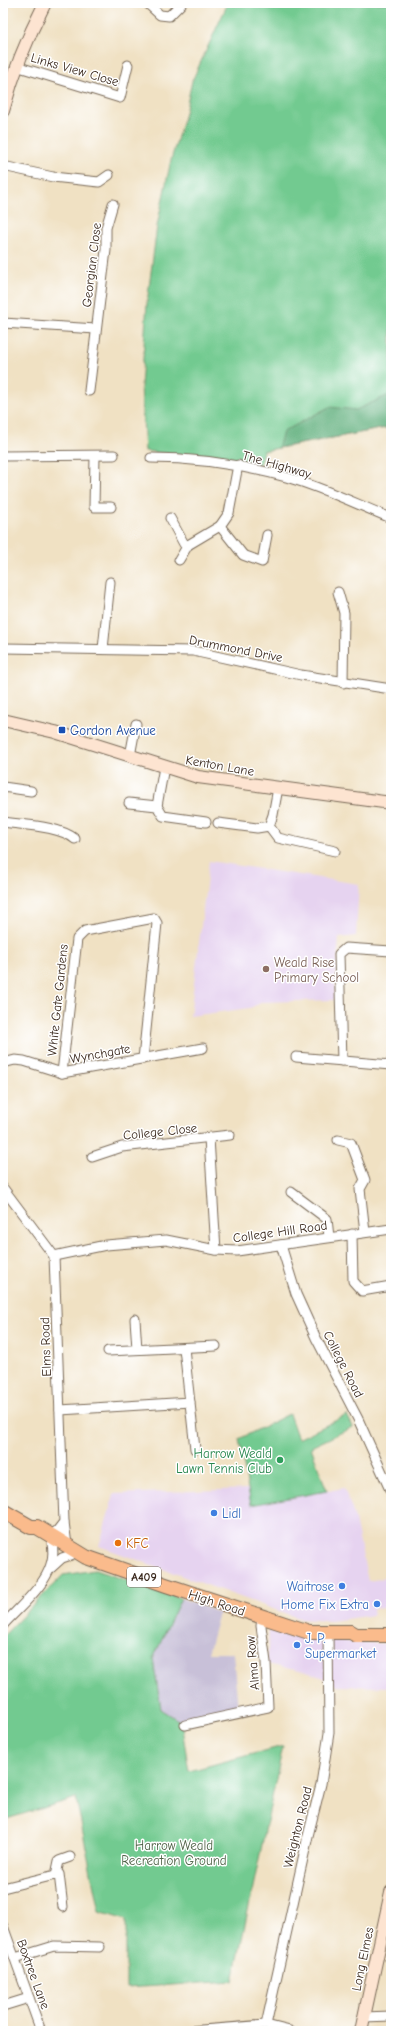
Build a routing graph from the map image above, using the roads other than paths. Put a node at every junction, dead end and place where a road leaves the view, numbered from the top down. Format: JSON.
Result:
{"nodes":[{"id":1,"x":45,"y":3,"type":"edge"},
{"id":2,"x":147,"y":3,"type":"edge"},
{"id":3,"x":182,"y":3,"type":"edge"},
{"id":4,"x":128,"y":65,"type":"dead end"},
{"id":5,"x":16,"y":66,"type":"junction"},
{"id":6,"x":3,"y":111,"type":"edge"},
{"id":7,"x":3,"y":166,"type":"edge"},
{"id":8,"x":109,"y":175,"type":"dead end"},
{"id":9,"x":113,"y":204,"type":"dead end"},
{"id":10,"x":3,"y":323,"type":"edge"},
{"id":11,"x":96,"y":329,"type":"junction"},
{"id":12,"x":89,"y":391,"type":"dead end"},
{"id":13,"x":114,"y":455,"type":"dead end"},
{"id":14,"x":3,"y":456,"type":"edge"},
{"id":15,"x":95,"y":456,"type":"junction"},
{"id":16,"x":151,"y":458,"type":"dead end"},
{"id":17,"x":238,"y":465,"type":"junction"},
{"id":18,"x":111,"y":507,"type":"dead end"},
{"id":19,"x":170,"y":518,"type":"dead end"},
{"id":20,"x":391,"y":518,"type":"edge"},
{"id":21,"x":220,"y":526,"type":"junction"},
{"id":22,"x":267,"y":535,"type":"dead end"},
{"id":23,"x":188,"y":545,"type":"junction"},
{"id":24,"x":179,"y":560,"type":"dead end"},
{"id":25,"x":110,"y":582,"type":"dead end"},
{"id":26,"x":338,"y":592,"type":"dead end"},
{"id":27,"x":3,"y":648,"type":"edge"},
{"id":28,"x":103,"y":650,"type":"junction"},
{"id":29,"x":343,"y":683,"type":"junction"},
{"id":30,"x":391,"y":689,"type":"edge"},
{"id":31,"x":3,"y":720,"type":"edge"},
{"id":32,"x":136,"y":724,"type":"dead end"},
{"id":33,"x":130,"y":756,"type":"junction"},
{"id":34,"x":164,"y":767,"type":"junction"},
{"id":35,"x":3,"y":787,"type":"edge"},
{"id":36,"x":278,"y":788,"type":"junction"},
{"id":37,"x":31,"y":791,"type":"dead end"},
{"id":38,"x":129,"y":803,"type":"dead end"},
{"id":39,"x":391,"y":803,"type":"edge"},
{"id":40,"x":157,"y":806,"type":"junction"},
{"id":41,"x":3,"y":822,"type":"edge"},
{"id":42,"x":206,"y":822,"type":"dead end"},
{"id":43,"x":218,"y":823,"type":"dead end"},
{"id":44,"x":269,"y":826,"type":"junction"},
{"id":45,"x":75,"y":839,"type":"dead end"},
{"id":46,"x":335,"y":851,"type":"dead end"},
{"id":47,"x":391,"y":951,"type":"edge"},
{"id":48,"x":203,"y":1048,"type":"dead end"},
{"id":49,"x":296,"y":1057,"type":"dead end"},
{"id":50,"x":143,"y":1059,"type":"junction"},
{"id":51,"x":342,"y":1061,"type":"junction"},
{"id":52,"x":3,"y":1063,"type":"edge"},
{"id":53,"x":391,"y":1065,"type":"edge"},
{"id":54,"x":62,"y":1073,"type":"junction"},
{"id":55,"x":230,"y":1135,"type":"dead end"},
{"id":56,"x":209,"y":1138,"type":"junction"},
{"id":57,"x":338,"y":1140,"type":"dead end"},
{"id":58,"x":92,"y":1157,"type":"dead end"},
{"id":59,"x":3,"y":1188,"type":"edge"},
{"id":60,"x":291,"y":1192,"type":"dead end"},
{"id":61,"x":391,"y":1229,"type":"edge"},
{"id":62,"x":365,"y":1232,"type":"junction"},
{"id":63,"x":352,"y":1234,"type":"junction"},
{"id":64,"x":328,"y":1237,"type":"junction"},
{"id":65,"x":281,"y":1244,"type":"junction"},
{"id":66,"x":216,"y":1250,"type":"junction"},
{"id":67,"x":54,"y":1256,"type":"junction"},
{"id":68,"x":391,"y":1286,"type":"edge"},
{"id":69,"x":135,"y":1319,"type":"dead end"},
{"id":70,"x":216,"y":1346,"type":"dead end"},
{"id":71,"x":184,"y":1348,"type":"junction"},
{"id":72,"x":137,"y":1349,"type":"junction"},
{"id":73,"x":108,"y":1351,"type":"dead end"},
{"id":74,"x":190,"y":1402,"type":"junction"},
{"id":75,"x":60,"y":1410,"type":"junction"},
{"id":76,"x":195,"y":1449,"type":"dead end"},
{"id":77,"x":391,"y":1492,"type":"edge"},
{"id":78,"x":3,"y":1511,"type":"edge"},
{"id":79,"x":64,"y":1522,"type":"junction"},
{"id":80,"x":51,"y":1539,"type":"junction"},
{"id":81,"x":69,"y":1550,"type":"junction"},
{"id":82,"x":51,"y":1568,"type":"junction"},
{"id":83,"x":262,"y":1617,"type":"junction"},
{"id":84,"x":3,"y":1625,"type":"edge"},
{"id":85,"x":391,"y":1631,"type":"edge"},
{"id":86,"x":328,"y":1632,"type":"junction"},
{"id":87,"x":185,"y":1724,"type":"dead end"},
{"id":88,"x":70,"y":1857,"type":"dead end"},
{"id":89,"x":56,"y":1875,"type":"junction"},
{"id":90,"x":3,"y":1888,"type":"edge"},
{"id":91,"x":390,"y":1899,"type":"edge"},
{"id":92,"x":63,"y":1907,"type":"dead end"},
{"id":93,"x":3,"y":1926,"type":"edge"},
{"id":94,"x":100,"y":1947,"type":"dead end"},
{"id":95,"x":15,"y":1958,"type":"junction"},
{"id":96,"x":29,"y":1998,"type":"junction"},
{"id":97,"x":3,"y":2006,"type":"edge"},
{"id":98,"x":391,"y":2016,"type":"edge"},
{"id":99,"x":364,"y":2017,"type":"junction"},
{"id":100,"x":266,"y":2025,"type":"junction"},
{"id":101,"x":41,"y":2031,"type":"edge"},
{"id":102,"x":189,"y":2031,"type":"edge"},
{"id":103,"x":290,"y":2031,"type":"edge"},
{"id":104,"x":361,"y":2031,"type":"edge"}],
"edges":[{"from":1,"to":5,"type":"street"},
{"from":2,"to":3,"type":"street"},
{"from":4,"to":5,"type":"street","name":"Links View Close"},
{"from":5,"to":6,"type":"street"},
{"from":7,"to":8,"type":"street"},
{"from":9,"to":11,"type":"street","name":"Georgian Close"},
{"from":10,"to":11,"type":"street"},
{"from":11,"to":12,"type":"street","name":"Georgian Close"},
{"from":13,"to":15,"type":"street"},
{"from":14,"to":15,"type":"street"},
{"from":15,"to":18,"type":"street"},
{"from":16,"to":17,"type":"street","name":"The Highway"},
{"from":17,"to":20,"type":"street","name":"The Highway"},
{"from":17,"to":21,"type":"street"},
{"from":19,"to":23,"type":"street"},
{"from":21,"to":22,"type":"street"},
{"from":21,"to":23,"type":"street"},
{"from":23,"to":24,"type":"street"},
{"from":25,"to":28,"type":"street"},
{"from":26,"to":29,"type":"street"},
{"from":27,"to":28,"type":"street","name":"Drummond Drive"},
{"from":28,"to":29,"type":"street","name":"Drummond Drive"},
{"from":29,"to":30,"type":"street","name":"Drummond Drive"},
{"from":31,"to":33,"type":"street","name":"Kenton Lane"},
{"from":32,"to":33,"type":"street"},
{"from":33,"to":34,"type":"street","name":"Kenton Lane"},
{"from":34,"to":36,"type":"street","name":"Kenton Lane"},
{"from":34,"to":40,"type":"street"},
{"from":35,"to":37,"type":"street"},
{"from":36,"to":39,"type":"street","name":"Kenton Lane"},
{"from":36,"to":44,"type":"street"},
{"from":38,"to":40,"type":"street"},
{"from":40,"to":42,"type":"street"},
{"from":41,"to":45,"type":"street"},
{"from":43,"to":44,"type":"street"},
{"from":44,"to":46,"type":"street"},
{"from":47,"to":51,"type":"street"},
{"from":48,"to":50,"type":"street","name":"Wynchgate"},
{"from":49,"to":51,"type":"street"},
{"from":50,"to":54,"type":"street","name":"Wynchgate"},
{"from":50,"to":54,"type":"street","name":"White Gate Gardens"},
{"from":51,"to":53,"type":"street"},
{"from":52,"to":54,"type":"street","name":"Wynchgate"},
{"from":55,"to":56,"type":"street","name":"College Close"},
{"from":56,"to":58,"type":"street","name":"College Close"},
{"from":56,"to":66,"type":"street","name":"College Close"},
{"from":57,"to":62,"type":"street"},
{"from":59,"to":67,"type":"street"},
{"from":60,"to":64,"type":"street"},
{"from":61,"to":62,"type":"street","name":"College Hill Road"},
{"from":62,"to":63,"type":"street","name":"College Hill Road"},
{"from":63,"to":64,"type":"street","name":"College Hill Road"},
{"from":63,"to":68,"type":"street"},
{"from":64,"to":65,"type":"street","name":"College Hill Road"},
{"from":65,"to":66,"type":"street","name":"College Hill Road"},
{"from":65,"to":77,"type":"street","name":"College Road"},
{"from":66,"to":67,"type":"street","name":"College Hill Road"},
{"from":67,"to":75,"type":"street","name":"Elms Road"},
{"from":69,"to":72,"type":"street"},
{"from":70,"to":71,"type":"street"},
{"from":71,"to":72,"type":"street"},
{"from":71,"to":74,"type":"street"},
{"from":72,"to":73,"type":"street"},
{"from":74,"to":75,"type":"street"},
{"from":74,"to":76,"type":"street"},
{"from":75,"to":79,"type":"street","name":"Elms Road"},
{"from":78,"to":80,"type":"main road","name":"High Road","number":"A409"},
{"from":79,"to":80,"type":"street"},
{"from":79,"to":81,"type":"street","name":"Elms Road"},
{"from":80,"to":81,"type":"main road","name":"High Road","number":"A409"},
{"from":80,"to":82,"type":"street"},
{"from":81,"to":82,"type":"street"},
{"from":81,"to":83,"type":"main road","name":"High Road","number":"A409"},
{"from":82,"to":84,"type":"street"},
{"from":83,"to":86,"type":"main road","name":"High Road","number":"A409"},
{"from":83,"to":87,"type":"street","name":"Alma Row"},
{"from":85,"to":86,"type":"main road","name":"High Road","number":"A409"},
{"from":86,"to":100,"type":"street","name":"Weighton Road"},
{"from":88,"to":89,"type":"street"},
{"from":89,"to":90,"type":"street"},
{"from":89,"to":92,"type":"street"},
{"from":91,"to":99,"type":"street","name":"Long Elmes"},
{"from":93,"to":95,"type":"street","name":"Boxtree Lane"},
{"from":94,"to":95,"type":"street"},
{"from":95,"to":96,"type":"street","name":"Boxtree Lane"},
{"from":96,"to":97,"type":"street"},
{"from":96,"to":101,"type":"street","name":"Boxtree Lane"},
{"from":98,"to":99,"type":"street"},
{"from":99,"to":104,"type":"street","name":"Long Elmes"},
{"from":100,"to":102,"type":"street"},
{"from":100,"to":103,"type":"street"}]}
